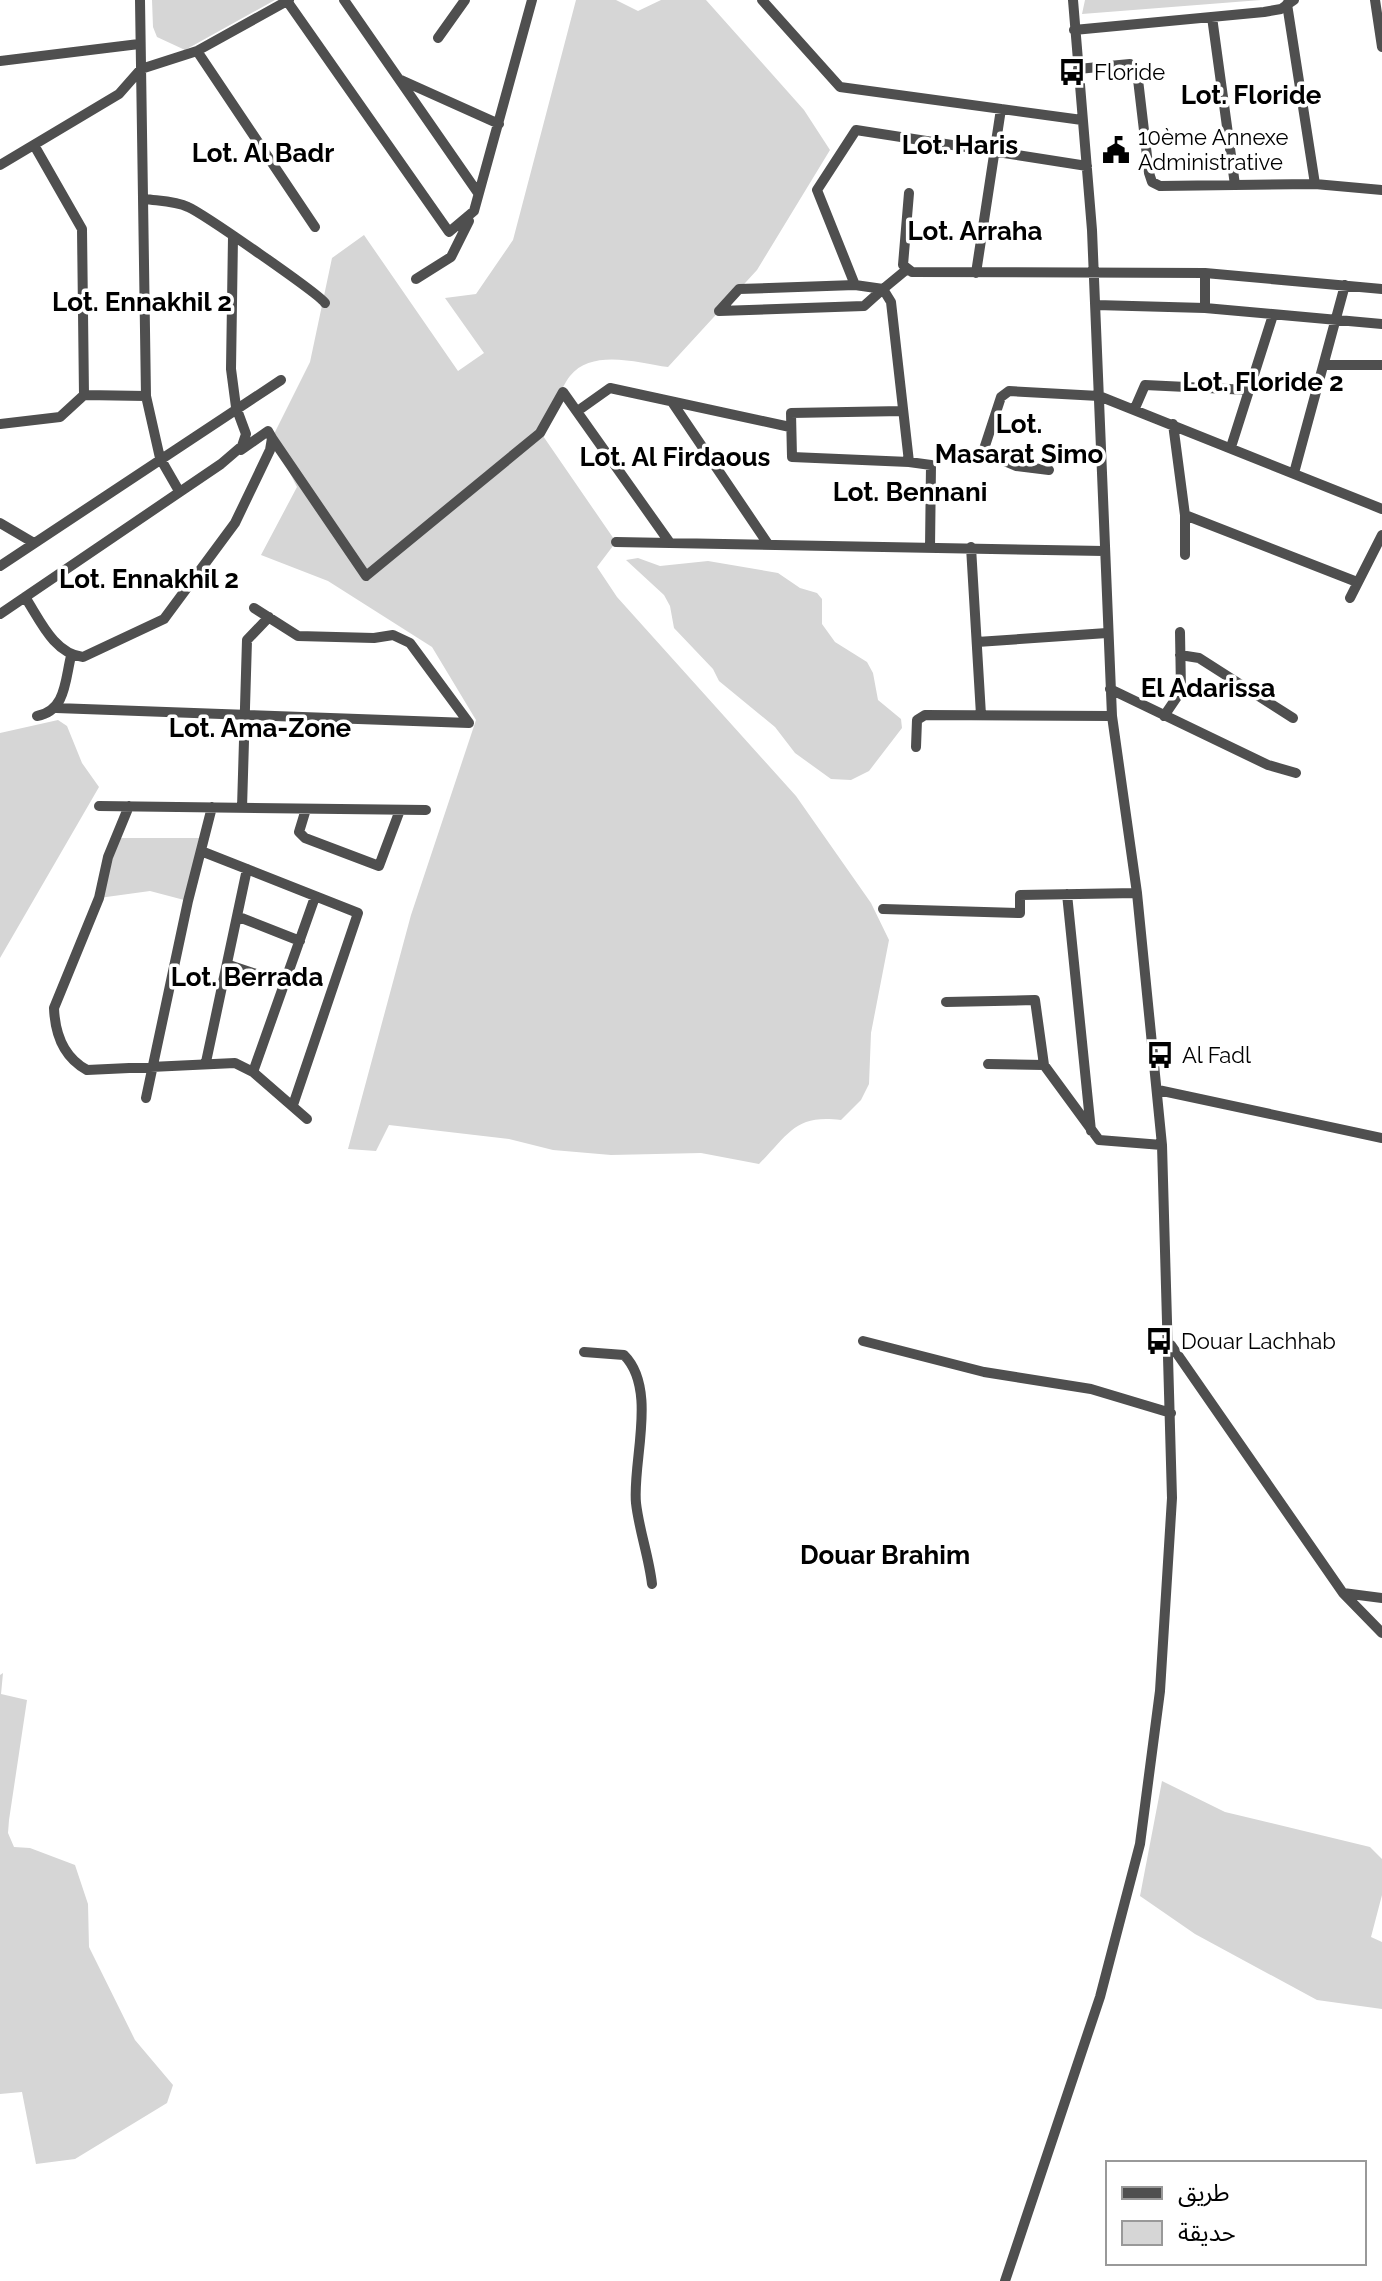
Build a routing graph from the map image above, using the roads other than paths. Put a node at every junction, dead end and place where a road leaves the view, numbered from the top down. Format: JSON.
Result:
{"nodes":[{"id":1,"x":140,"y":0,"type":"edge"},
{"id":2,"x":288,"y":0,"type":"edge"},
{"id":3,"x":344,"y":0,"type":"edge"},
{"id":4,"x":465,"y":0,"type":"edge"},
{"id":5,"x":532,"y":0,"type":"edge"},
{"id":6,"x":762,"y":0,"type":"edge"},
{"id":7,"x":1073,"y":0,"type":"edge"},
{"id":8,"x":1375,"y":0,"type":"edge"},
{"id":9,"x":1290,"y":2,"type":"edge"},
{"id":10,"x":1212,"y":17,"type":"junction"},
{"id":11,"x":1074,"y":30,"type":"junction"},
{"id":12,"x":438,"y":38,"type":"dead end"},
{"id":13,"x":139,"y":44,"type":"junction"},
{"id":14,"x":1382,"y":47,"type":"edge"},
{"id":15,"x":197,"y":51,"type":"junction"},
{"id":16,"x":0,"y":61,"type":"edge"},
{"id":17,"x":141,"y":69,"type":"junction"},
{"id":18,"x":1078,"y":69,"type":"junction"},
{"id":19,"x":399,"y":80,"type":"junction"},
{"id":20,"x":1001,"y":109,"type":"junction"},
{"id":21,"x":1082,"y":120,"type":"junction"},
{"id":22,"x":499,"y":124,"type":"junction"},
{"id":23,"x":34,"y":145,"type":"junction"},
{"id":24,"x":994,"y":154,"type":"junction"},
{"id":25,"x":0,"y":164,"type":"edge"},
{"id":26,"x":1087,"y":166,"type":"junction"},
{"id":27,"x":1315,"y":184,"type":"junction"},
{"id":28,"x":1235,"y":185,"type":"junction"},
{"id":29,"x":1382,"y":190,"type":"edge"},
{"id":30,"x":478,"y":193,"type":"junction"},
{"id":31,"x":909,"y":193,"type":"dead end"},
{"id":32,"x":145,"y":199,"type":"junction"},
{"id":33,"x":471,"y":215,"type":"junction"},
{"id":34,"x":315,"y":227,"type":"dead end"},
{"id":35,"x":233,"y":237,"type":"junction"},
{"id":36,"x":906,"y":270,"type":"junction"},
{"id":37,"x":1094,"y":271,"type":"junction"},
{"id":38,"x":976,"y":273,"type":"junction"},
{"id":39,"x":1205,"y":273,"type":"junction"},
{"id":40,"x":416,"y":279,"type":"dead end"},
{"id":41,"x":855,"y":285,"type":"junction"},
{"id":42,"x":1345,"y":285,"type":"junction"},
{"id":43,"x":883,"y":289,"type":"junction"},
{"id":44,"x":1382,"y":289,"type":"edge"},
{"id":45,"x":325,"y":303,"type":"dead end"},
{"id":46,"x":1096,"y":305,"type":"junction"},
{"id":47,"x":1205,"y":308,"type":"junction"},
{"id":48,"x":1273,"y":315,"type":"junction"},
{"id":49,"x":1338,"y":321,"type":"junction"},
{"id":50,"x":1382,"y":324,"type":"edge"},
{"id":51,"x":1325,"y":365,"type":"junction"},
{"id":52,"x":1382,"y":365,"type":"edge"},
{"id":53,"x":281,"y":380,"type":"dead end"},
{"id":54,"x":1249,"y":390,"type":"junction"},
{"id":55,"x":84,"y":395,"type":"junction"},
{"id":56,"x":146,"y":396,"type":"junction"},
{"id":57,"x":1099,"y":396,"type":"junction"},
{"id":58,"x":672,"y":402,"type":"junction"},
{"id":59,"x":236,"y":407,"type":"junction"},
{"id":60,"x":1135,"y":408,"type":"junction"},
{"id":61,"x":579,"y":410,"type":"junction"},
{"id":62,"x":903,"y":411,"type":"junction"},
{"id":63,"x":0,"y":424,"type":"edge"},
{"id":64,"x":1173,"y":424,"type":"junction"},
{"id":65,"x":790,"y":427,"type":"junction"},
{"id":66,"x":270,"y":434,"type":"junction"},
{"id":67,"x":1231,"y":447,"type":"junction"},
{"id":68,"x":233,"y":456,"type":"junction"},
{"id":69,"x":160,"y":458,"type":"junction"},
{"id":70,"x":909,"y":462,"type":"junction"},
{"id":71,"x":1049,"y":470,"type":"dead end"},
{"id":72,"x":1294,"y":473,"type":"junction"},
{"id":73,"x":179,"y":491,"type":"junction"},
{"id":74,"x":1382,"y":509,"type":"edge"},
{"id":75,"x":1185,"y":515,"type":"junction"},
{"id":76,"x":0,"y":523,"type":"edge"},
{"id":77,"x":1382,"y":535,"type":"edge"},
{"id":78,"x":616,"y":542,"type":"dead end"},
{"id":79,"x":34,"y":543,"type":"junction"},
{"id":80,"x":670,"y":543,"type":"junction"},
{"id":81,"x":768,"y":544,"type":"junction"},
{"id":82,"x":971,"y":547,"type":"junction"},
{"id":83,"x":930,"y":548,"type":"junction"},
{"id":84,"x":1104,"y":551,"type":"junction"},
{"id":85,"x":1185,"y":555,"type":"dead end"},
{"id":86,"x":0,"y":566,"type":"edge"},
{"id":87,"x":1357,"y":582,"type":"junction"},
{"id":88,"x":25,"y":597,"type":"junction"},
{"id":89,"x":1350,"y":598,"type":"dead end"},
{"id":90,"x":254,"y":608,"type":"dead end"},
{"id":91,"x":0,"y":614,"type":"edge"},
{"id":92,"x":269,"y":617,"type":"junction"},
{"id":93,"x":1180,"y":632,"type":"dead end"},
{"id":94,"x":1107,"y":633,"type":"junction"},
{"id":95,"x":977,"y":642,"type":"junction"},
{"id":96,"x":1180,"y":655,"type":"junction"},
{"id":97,"x":71,"y":656,"type":"junction"},
{"id":98,"x":1110,"y":689,"type":"junction"},
{"id":99,"x":56,"y":708,"type":"junction"},
{"id":100,"x":981,"y":715,"type":"junction"},
{"id":101,"x":37,"y":716,"type":"dead end"},
{"id":102,"x":1112,"y":716,"type":"junction"},
{"id":103,"x":1164,"y":716,"type":"junction"},
{"id":104,"x":246,"y":717,"type":"junction"},
{"id":105,"x":1293,"y":718,"type":"dead end"},
{"id":106,"x":916,"y":747,"type":"dead end"},
{"id":107,"x":1296,"y":773,"type":"dead end"},
{"id":108,"x":99,"y":806,"type":"dead end"},
{"id":109,"x":129,"y":806,"type":"junction"},
{"id":110,"x":212,"y":807,"type":"junction"},
{"id":111,"x":242,"y":808,"type":"junction"},
{"id":112,"x":306,"y":809,"type":"junction"},
{"id":113,"x":400,"y":810,"type":"junction"},
{"id":114,"x":426,"y":810,"type":"dead end"},
{"id":115,"x":201,"y":851,"type":"junction"},
{"id":116,"x":247,"y":869,"type":"junction"},
{"id":117,"x":1137,"y":893,"type":"junction"},
{"id":118,"x":1067,"y":894,"type":"junction"},
{"id":119,"x":315,"y":897,"type":"junction"},
{"id":120,"x":883,"y":909,"type":"dead end"},
{"id":121,"x":239,"y":917,"type":"junction"},
{"id":122,"x":300,"y":941,"type":"junction"},
{"id":123,"x":229,"y":965,"type":"junction"},
{"id":124,"x":286,"y":984,"type":"junction"},
{"id":125,"x":946,"y":1002,"type":"dead end"},
{"id":126,"x":206,"y":1062,"type":"junction"},
{"id":127,"x":988,"y":1064,"type":"dead end"},
{"id":128,"x":1044,"y":1065,"type":"junction"},
{"id":129,"x":153,"y":1066,"type":"junction"},
{"id":130,"x":253,"y":1072,"type":"junction"},
{"id":131,"x":1158,"y":1090,"type":"junction"},
{"id":132,"x":146,"y":1098,"type":"dead end"},
{"id":133,"x":293,"y":1105,"type":"junction"},
{"id":134,"x":307,"y":1119,"type":"dead end"},
{"id":135,"x":1091,"y":1131,"type":"junction"},
{"id":136,"x":1382,"y":1138,"type":"edge"},
{"id":137,"x":1162,"y":1145,"type":"junction"},
{"id":138,"x":863,"y":1341,"type":"dead end"},
{"id":139,"x":1170,"y":1344,"type":"junction"},
{"id":140,"x":584,"y":1352,"type":"dead end"},
{"id":141,"x":1171,"y":1413,"type":"junction"},
{"id":142,"x":652,"y":1584,"type":"dead end"},
{"id":143,"x":1343,"y":1593,"type":"junction"},
{"id":144,"x":1379,"y":1594,"type":"edge"},
{"id":145,"x":1382,"y":1633,"type":"edge"},
{"id":146,"x":1005,"y":2281,"type":"edge"}],
"edges":[{"from":1,"to":13,"type":"street"},
{"from":2,"to":15,"type":"street"},
{"from":2,"to":33,"type":"street"},
{"from":3,"to":19,"type":"street"},
{"from":4,"to":12,"type":"street"},
{"from":5,"to":22,"type":"street"},
{"from":6,"to":20,"type":"street"},
{"from":7,"to":11,"type":"street"},
{"from":8,"to":14,"type":"street"},
{"from":9,"to":10,"type":"street"},
{"from":9,"to":27,"type":"street"},
{"from":10,"to":11,"type":"street"},
{"from":10,"to":28,"type":"street"},
{"from":11,"to":18,"type":"street"},
{"from":13,"to":16,"type":"street"},
{"from":13,"to":17,"type":"street"},
{"from":15,"to":17,"type":"street"},
{"from":15,"to":34,"type":"street"},
{"from":17,"to":23,"type":"street"},
{"from":17,"to":32,"type":"street"},
{"from":18,"to":21,"type":"street"},
{"from":18,"to":28,"type":"street"},
{"from":19,"to":22,"type":"street"},
{"from":19,"to":30,"type":"street"},
{"from":20,"to":21,"type":"street"},
{"from":20,"to":24,"type":"street"},
{"from":21,"to":26,"type":"street"},
{"from":22,"to":30,"type":"street"},
{"from":23,"to":25,"type":"street"},
{"from":23,"to":55,"type":"street"},
{"from":24,"to":26,"type":"street"},
{"from":24,"to":38,"type":"street"},
{"from":24,"to":41,"type":"street"},
{"from":26,"to":37,"type":"street"},
{"from":27,"to":28,"type":"street"},
{"from":27,"to":29,"type":"street"},
{"from":30,"to":33,"type":"street"},
{"from":31,"to":36,"type":"street"},
{"from":32,"to":35,"type":"street"},
{"from":32,"to":56,"type":"street"},
{"from":33,"to":40,"type":"street"},
{"from":35,"to":45,"type":"street"},
{"from":35,"to":59,"type":"street"},
{"from":36,"to":38,"type":"street"},
{"from":36,"to":43,"type":"street"},
{"from":37,"to":38,"type":"street"},
{"from":37,"to":39,"type":"street"},
{"from":37,"to":46,"type":"street"},
{"from":39,"to":42,"type":"street"},
{"from":39,"to":47,"type":"street"},
{"from":41,"to":43,"type":"street"},
{"from":41,"to":43,"type":"street"},
{"from":42,"to":44,"type":"street"},
{"from":42,"to":49,"type":"street"},
{"from":43,"to":62,"type":"street"},
{"from":46,"to":47,"type":"street"},
{"from":46,"to":57,"type":"street"},
{"from":47,"to":48,"type":"street"},
{"from":48,"to":49,"type":"street"},
{"from":48,"to":54,"type":"street"},
{"from":49,"to":50,"type":"street"},
{"from":49,"to":51,"type":"street"},
{"from":51,"to":52,"type":"street"},
{"from":51,"to":72,"type":"street"},
{"from":53,"to":59,"type":"street"},
{"from":54,"to":60,"type":"street"},
{"from":54,"to":67,"type":"street"},
{"from":55,"to":56,"type":"street"},
{"from":55,"to":63,"type":"street"},
{"from":56,"to":69,"type":"street"},
{"from":57,"to":60,"type":"street"},
{"from":57,"to":71,"type":"street"},
{"from":57,"to":84,"type":"street"},
{"from":58,"to":61,"type":"street"},
{"from":58,"to":65,"type":"street"},
{"from":58,"to":81,"type":"street"},
{"from":59,"to":68,"type":"street"},
{"from":59,"to":69,"type":"street"},
{"from":60,"to":64,"type":"street"},
{"from":61,"to":66,"type":"street"},
{"from":61,"to":80,"type":"street"},
{"from":62,"to":65,"type":"street"},
{"from":62,"to":70,"type":"street"},
{"from":64,"to":67,"type":"street"},
{"from":64,"to":75,"type":"street"},
{"from":65,"to":70,"type":"street"},
{"from":66,"to":68,"type":"street"},
{"from":66,"to":97,"type":"street"},
{"from":67,"to":72,"type":"street"},
{"from":68,"to":73,"type":"street"},
{"from":69,"to":73,"type":"street"},
{"from":69,"to":79,"type":"street"},
{"from":70,"to":83,"type":"street"},
{"from":72,"to":74,"type":"street"},
{"from":73,"to":88,"type":"street"},
{"from":75,"to":85,"type":"street"},
{"from":75,"to":87,"type":"street"},
{"from":76,"to":79,"type":"street"},
{"from":77,"to":87,"type":"street"},
{"from":78,"to":80,"type":"street"},
{"from":79,"to":86,"type":"street"},
{"from":80,"to":81,"type":"street"},
{"from":81,"to":83,"type":"street"},
{"from":82,"to":83,"type":"street"},
{"from":82,"to":84,"type":"street"},
{"from":82,"to":95,"type":"street"},
{"from":84,"to":94,"type":"street"},
{"from":87,"to":89,"type":"street"},
{"from":88,"to":91,"type":"street"},
{"from":88,"to":97,"type":"street"},
{"from":90,"to":92,"type":"street"},
{"from":92,"to":104,"type":"street"},
{"from":92,"to":104,"type":"street"},
{"from":93,"to":96,"type":"street"},
{"from":94,"to":95,"type":"street"},
{"from":94,"to":98,"type":"street"},
{"from":95,"to":100,"type":"street"},
{"from":96,"to":103,"type":"street"},
{"from":96,"to":105,"type":"street"},
{"from":97,"to":99,"type":"street"},
{"from":98,"to":102,"type":"street"},
{"from":98,"to":103,"type":"street"},
{"from":99,"to":101,"type":"street"},
{"from":99,"to":104,"type":"street"},
{"from":100,"to":102,"type":"street"},
{"from":100,"to":106,"type":"street"},
{"from":102,"to":117,"type":"street"},
{"from":103,"to":107,"type":"street"},
{"from":104,"to":111,"type":"street"},
{"from":108,"to":109,"type":"street"},
{"from":109,"to":110,"type":"street"},
{"from":109,"to":129,"type":"street"},
{"from":110,"to":111,"type":"street"},
{"from":110,"to":115,"type":"street"},
{"from":111,"to":112,"type":"street"},
{"from":112,"to":113,"type":"street"},
{"from":112,"to":113,"type":"street"},
{"from":113,"to":114,"type":"street"},
{"from":115,"to":116,"type":"street"},
{"from":115,"to":129,"type":"street"},
{"from":116,"to":119,"type":"street"},
{"from":116,"to":121,"type":"street"},
{"from":117,"to":118,"type":"street"},
{"from":117,"to":131,"type":"street"},
{"from":118,"to":120,"type":"street"},
{"from":118,"to":135,"type":"street"},
{"from":119,"to":122,"type":"street"},
{"from":119,"to":133,"type":"street"},
{"from":121,"to":122,"type":"street"},
{"from":121,"to":123,"type":"street"},
{"from":122,"to":124,"type":"street"},
{"from":123,"to":124,"type":"street"},
{"from":123,"to":126,"type":"street"},
{"from":124,"to":130,"type":"street"},
{"from":125,"to":128,"type":"street"},
{"from":126,"to":129,"type":"street"},
{"from":126,"to":130,"type":"street"},
{"from":127,"to":128,"type":"street"},
{"from":128,"to":135,"type":"street"},
{"from":129,"to":132,"type":"street"},
{"from":130,"to":133,"type":"street"},
{"from":131,"to":136,"type":"street"},
{"from":131,"to":137,"type":"street"},
{"from":133,"to":134,"type":"street"},
{"from":135,"to":137,"type":"street"},
{"from":137,"to":139,"type":"street"},
{"from":138,"to":141,"type":"street"},
{"from":139,"to":141,"type":"street"},
{"from":139,"to":143,"type":"street"},
{"from":140,"to":142,"type":"street"},
{"from":141,"to":146,"type":"street"},
{"from":143,"to":144,"type":"street"},
{"from":143,"to":145,"type":"street"}]}
